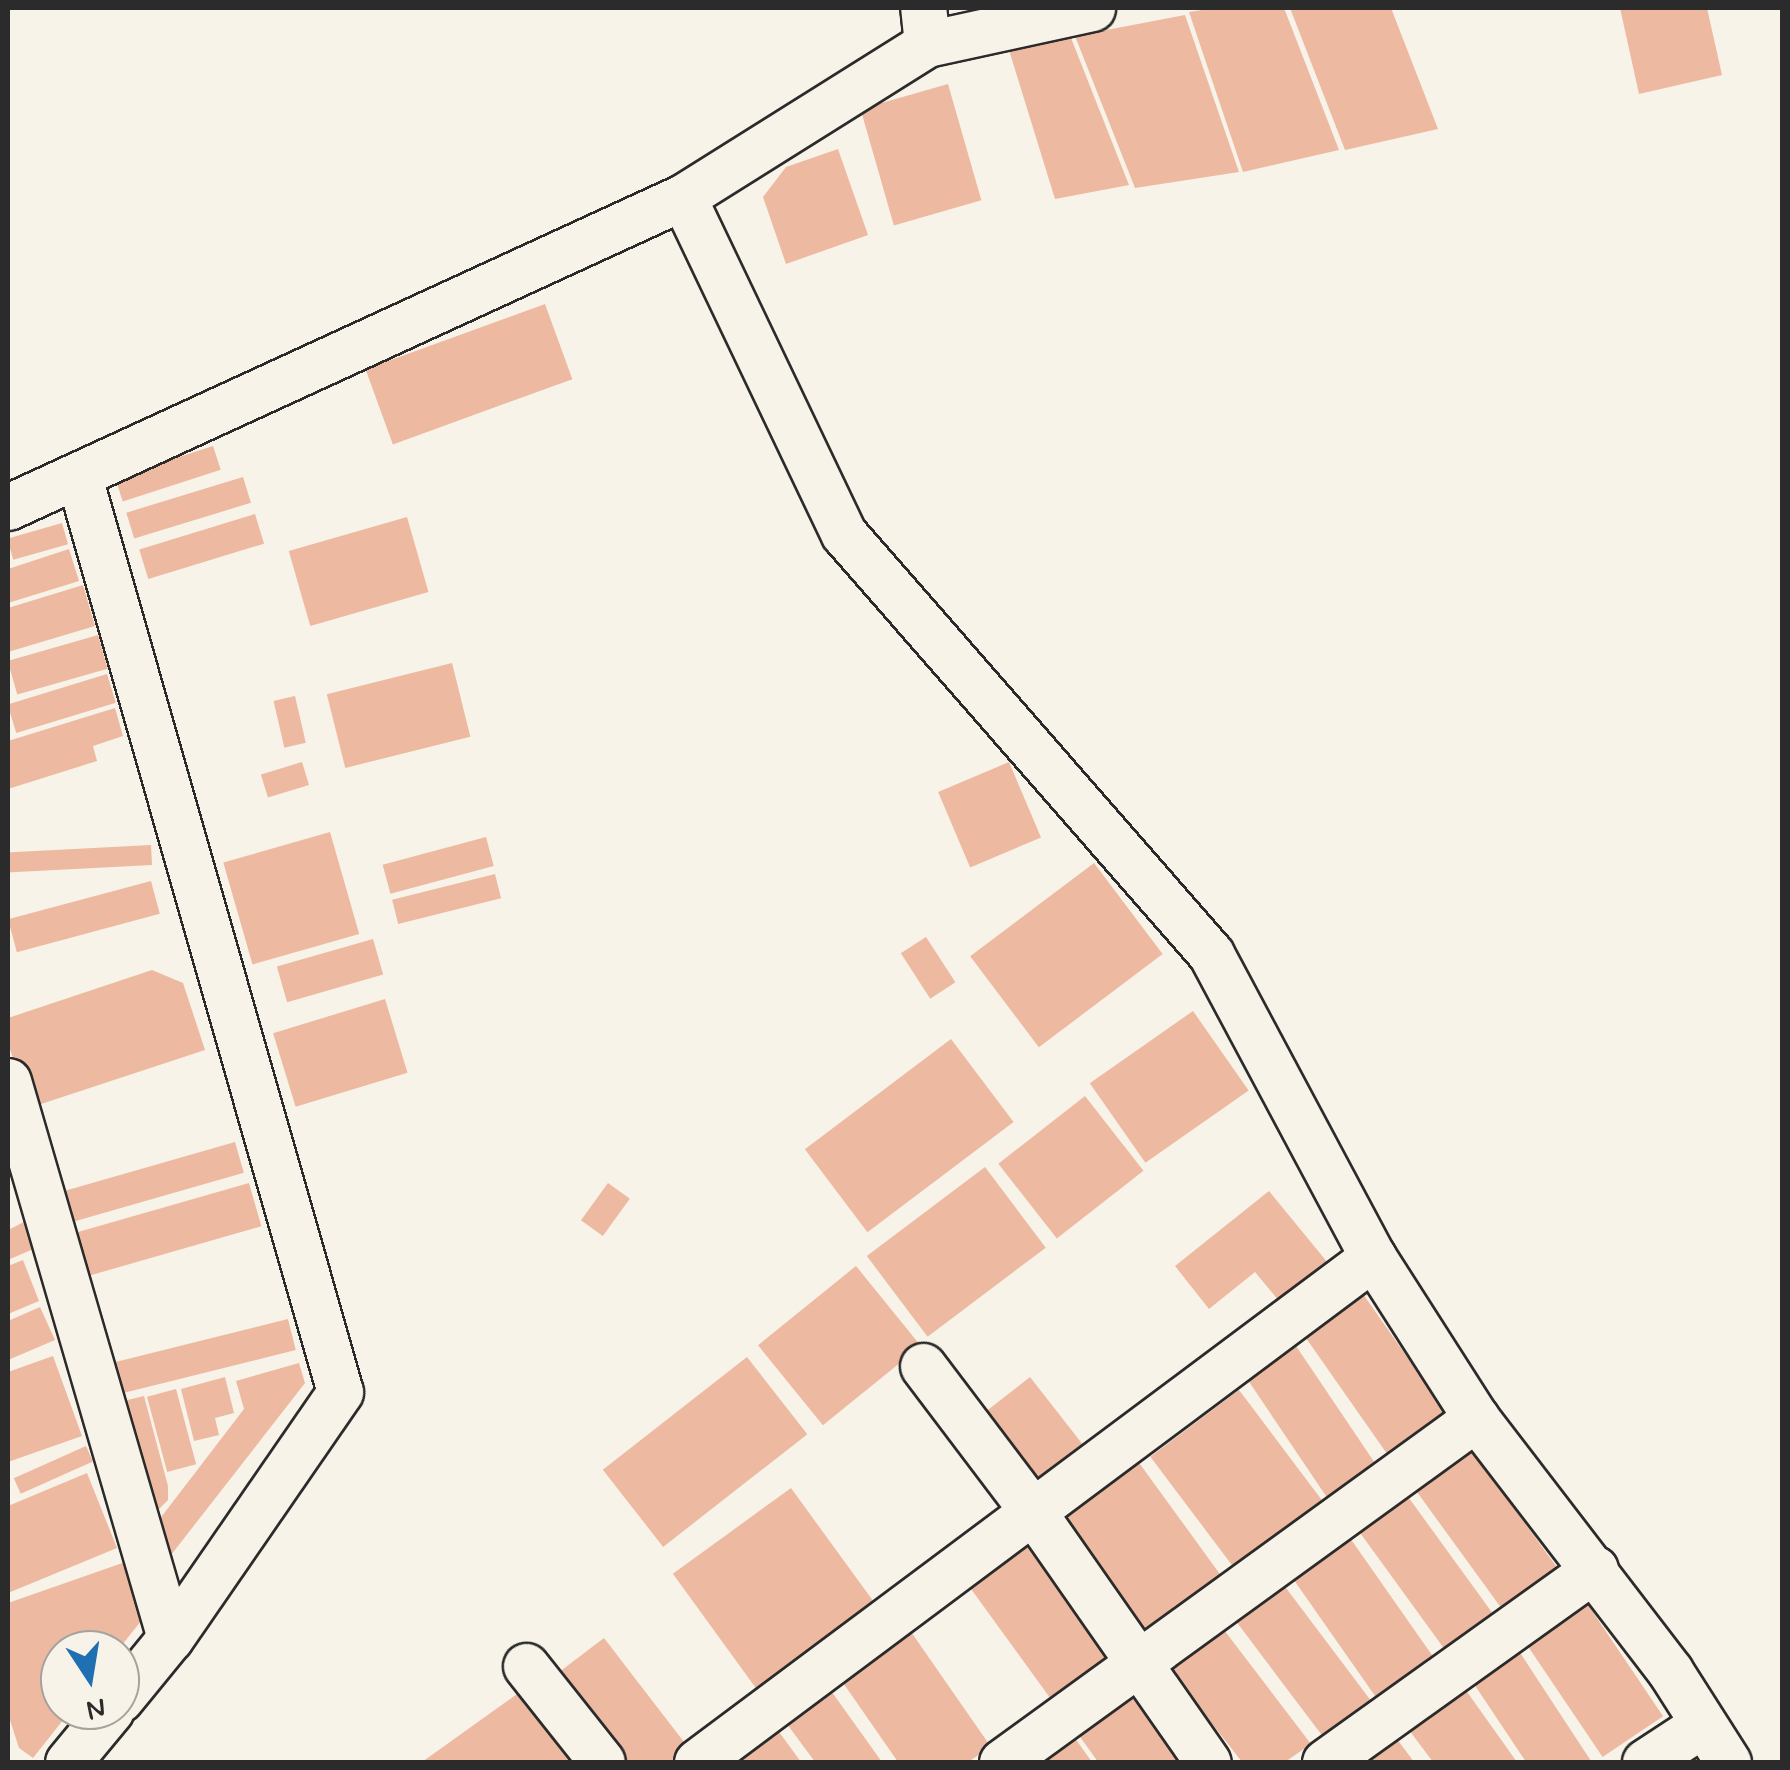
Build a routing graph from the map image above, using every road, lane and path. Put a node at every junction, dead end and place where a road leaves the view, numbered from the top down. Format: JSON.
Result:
{"nodes":[{"id":1,"x":1092,"y":8,"type":"edge"},
{"id":2,"x":925,"y":26,"type":"edge"},
{"id":3,"x":682,"y":197,"type":"junction"},
{"id":4,"x":79,"y":476,"type":"junction"},
{"id":5,"x":8,"y":506,"type":"edge"},
{"id":6,"x":8,"y":1081,"type":"edge"},
{"id":7,"x":1373,"y":1257,"type":"junction"},
{"id":8,"x":923,"y":1366,"type":"dead end"},
{"id":9,"x":1476,"y":1418,"type":"junction"},
{"id":10,"x":1032,"y":1510,"type":"junction"},
{"id":11,"x":1595,"y":1569,"type":"junction"},
{"id":12,"x":170,"y":1638,"type":"junction"},
{"id":13,"x":1140,"y":1662,"type":"junction"},
{"id":14,"x":526,"y":1666,"type":"dead end"},
{"id":15,"x":140,"y":1675,"type":"edge"},
{"id":16,"x":1703,"y":1724,"type":"junction"},
{"id":17,"x":94,"y":1730,"type":"edge"},
{"id":18,"x":68,"y":1762,"type":"edge"},
{"id":19,"x":602,"y":1762,"type":"edge"},
{"id":20,"x":697,"y":1762,"type":"edge"},
{"id":21,"x":1002,"y":1762,"type":"edge"},
{"id":22,"x":1208,"y":1762,"type":"edge"},
{"id":23,"x":1325,"y":1762,"type":"edge"},
{"id":24,"x":1645,"y":1762,"type":"edge"},
{"id":25,"x":1728,"y":1762,"type":"edge"}],
"edges":[{"from":1,"to":2,"type":"street"},
{"from":2,"to":3,"type":"street"},
{"from":3,"to":4,"type":"street"},
{"from":3,"to":7,"type":"street"},
{"from":4,"to":5,"type":"street"},
{"from":4,"to":12,"type":"street"},
{"from":6,"to":12,"type":"street"},
{"from":7,"to":9,"type":"street"},
{"from":7,"to":10,"type":"street"},
{"from":8,"to":10,"type":"street"},
{"from":9,"to":11,"type":"street"},
{"from":9,"to":13,"type":"street"},
{"from":10,"to":13,"type":"street"},
{"from":10,"to":20,"type":"street"},
{"from":11,"to":16,"type":"street"},
{"from":11,"to":23,"type":"street"},
{"from":12,"to":15,"type":"street"},
{"from":13,"to":21,"type":"street"},
{"from":13,"to":22,"type":"street"},
{"from":14,"to":19,"type":"street"},
{"from":16,"to":24,"type":"street"},
{"from":16,"to":25,"type":"street"},
{"from":17,"to":18,"type":"street"}]}
